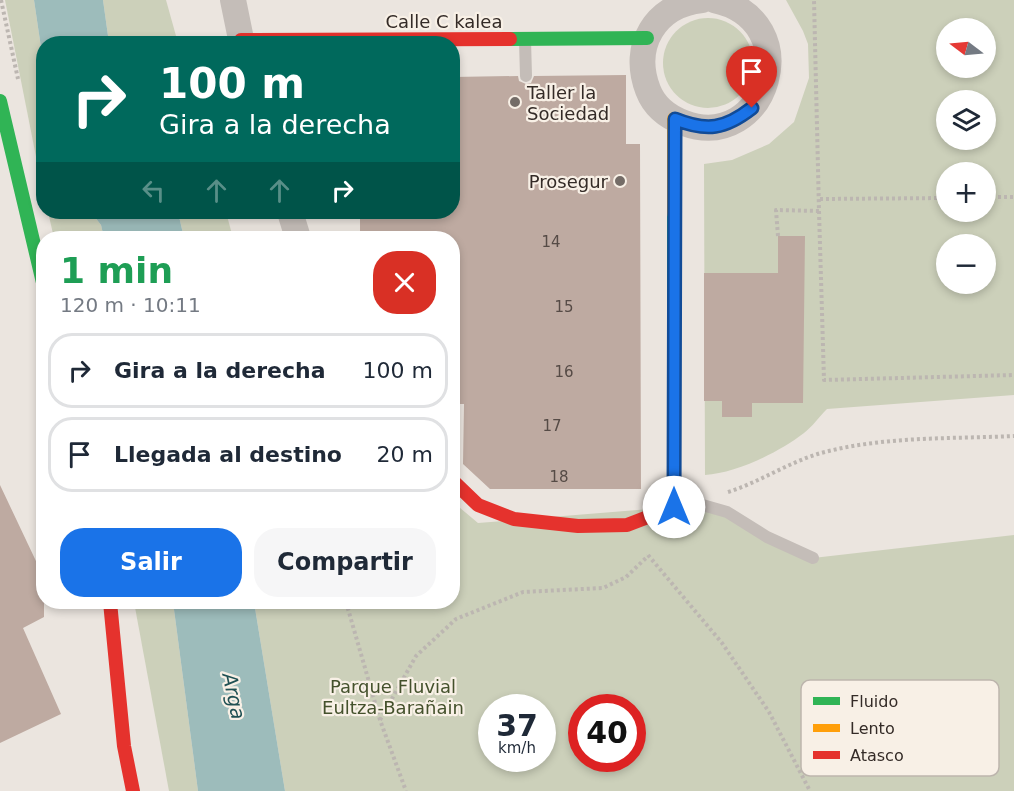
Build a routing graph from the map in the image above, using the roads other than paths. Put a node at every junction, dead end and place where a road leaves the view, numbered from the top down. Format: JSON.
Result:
{"nodes":[{"id":1,"x":233,"y":0,"type":"edge"},
{"id":2,"x":693,"y":0,"type":"edge"},
{"id":3,"x":724,"y":1,"type":"edge"},
{"id":4,"x":240,"y":36,"type":"edge"},
{"id":5,"x":647,"y":38,"type":"junction"},
{"id":6,"x":525,"y":39,"type":"junction"},
{"id":7,"x":460,"y":40,"type":"edge"},
{"id":8,"x":526,"y":76,"type":"dead end"},
{"id":9,"x":0,"y":101,"type":"edge"},
{"id":10,"x":675,"y":119,"type":"junction"},
{"id":11,"x":36,"y":253,"type":"edge"},
{"id":12,"x":460,"y":488,"type":"edge"},
{"id":13,"x":674,"y":507,"type":"junction"},
{"id":14,"x":813,"y":558,"type":"dead end"},
{"id":15,"x":111,"y":609,"type":"edge"},
{"id":16,"x":133,"y":791,"type":"edge"}],
"edges":[{"from":1,"to":4,"type":"street"},
{"from":2,"to":5,"type":"street"},
{"from":3,"to":10,"type":"street"},
{"from":5,"to":6,"type":"main road","name":"Calle C kalea"},
{"from":5,"to":10,"type":"street"},
{"from":6,"to":7,"type":"main road","name":"Calle C kalea"},
{"from":6,"to":8,"type":"lane"},
{"from":9,"to":11,"type":"main road"},
{"from":10,"to":13,"type":"main road"},
{"from":12,"to":13,"type":"main road"},
{"from":13,"to":14,"type":"lane"},
{"from":15,"to":16,"type":"main road"}]}
